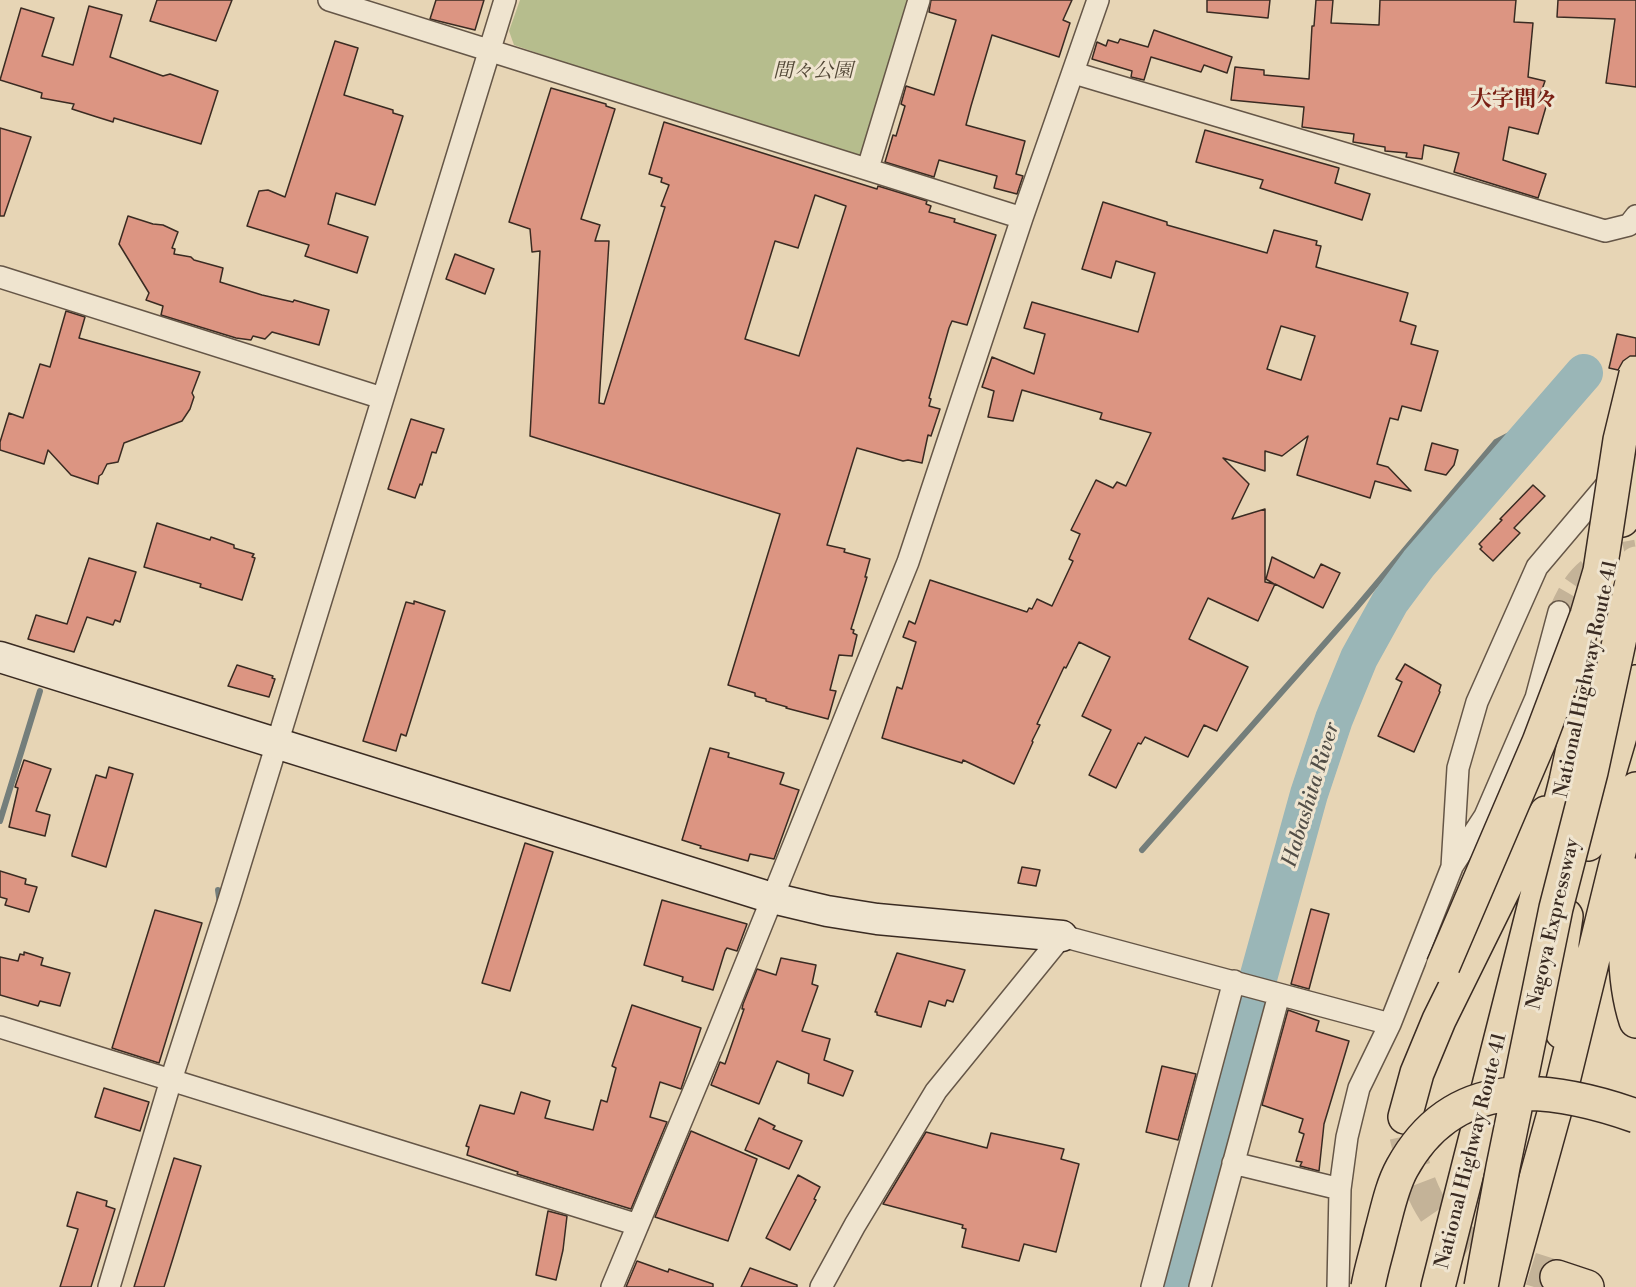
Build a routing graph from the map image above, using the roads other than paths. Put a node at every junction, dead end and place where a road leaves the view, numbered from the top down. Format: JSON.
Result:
{"nodes":[{"id":1,"x":329,"y":0,"type":"edge"},
{"id":2,"x":505,"y":0,"type":"edge"},
{"id":3,"x":918,"y":0,"type":"edge"},
{"id":4,"x":1098,"y":0,"type":"edge"},
{"id":5,"x":490,"y":50,"type":"junction"},
{"id":6,"x":1074,"y":73,"type":"junction"},
{"id":7,"x":868,"y":168,"type":"junction"},
{"id":8,"x":1636,"y":216,"type":"edge"},
{"id":9,"x":1022,"y":218,"type":"junction"},
{"id":10,"x":0,"y":276,"type":"edge"},
{"id":11,"x":1636,"y":374,"type":"edge"},
{"id":12,"x":382,"y":398,"type":"junction"},
{"id":13,"x":1636,"y":452,"type":"edge"},
{"id":14,"x":1636,"y":563,"type":"edge"},
{"id":15,"x":1559,"y":612,"type":"tunnel mouth"},
{"id":16,"x":0,"y":657,"type":"edge"},
{"id":17,"x":1636,"y":682,"type":"edge"},
{"id":18,"x":276,"y":742,"type":"junction"},
{"id":19,"x":1566,"y":781,"type":"junction"},
{"id":20,"x":1634,"y":801,"type":"edge"},
{"id":21,"x":1636,"y":842,"type":"edge"},
{"id":22,"x":1452,"y":867,"type":"junction"},
{"id":23,"x":772,"y":898,"type":"junction"},
{"id":24,"x":1062,"y":936,"type":"junction"},
{"id":25,"x":1234,"y":981,"type":"junction"},
{"id":26,"x":1279,"y":995,"type":"junction"},
{"id":27,"x":1636,"y":1021,"type":"edge"},
{"id":28,"x":1390,"y":1024,"type":"junction"},
{"id":29,"x":0,"y":1027,"type":"edge"},
{"id":30,"x":171,"y":1080,"type":"junction"},
{"id":31,"x":1563,"y":1081,"type":"junction"},
{"id":32,"x":1636,"y":1116,"type":"edge"},
{"id":33,"x":1233,"y":1163,"type":"junction"},
{"id":34,"x":1340,"y":1189,"type":"junction"},
{"id":35,"x":638,"y":1225,"type":"junction"},
{"id":36,"x":1557,"y":1277,"type":"tunnel mouth"},
{"id":37,"x":109,"y":1287,"type":"edge"},
{"id":38,"x":612,"y":1287,"type":"edge"},
{"id":39,"x":821,"y":1287,"type":"edge"},
{"id":40,"x":1152,"y":1287,"type":"edge"},
{"id":41,"x":1200,"y":1287,"type":"edge"},
{"id":42,"x":1338,"y":1287,"type":"edge"},
{"id":43,"x":1368,"y":1287,"type":"edge"},
{"id":44,"x":1438,"y":1287,"type":"edge"},
{"id":45,"x":1481,"y":1287,"type":"edge"},
{"id":46,"x":1506,"y":1287,"type":"edge"},
{"id":47,"x":1587,"y":1287,"type":"edge"}],
"edges":[{"from":1,"to":5,"type":"street"},
{"from":2,"to":5,"type":"street"},
{"from":3,"to":7,"type":"street"},
{"from":4,"to":6,"type":"street"},
{"from":5,"to":7,"type":"street"},
{"from":5,"to":12,"type":"street"},
{"from":6,"to":8,"type":"street"},
{"from":6,"to":9,"type":"street"},
{"from":7,"to":9,"type":"street"},
{"from":9,"to":23,"type":"street"},
{"from":10,"to":12,"type":"street"},
{"from":11,"to":19,"type":"highway","bridge":true},
{"from":12,"to":18,"type":"street"},
{"from":13,"to":19,"type":"highway","name":"National Highway Route 41"},
{"from":13,"to":22,"type":"street"},
{"from":14,"to":45,"type":"highway","name":"Nagoya Expressway","bridge":true},
{"from":15,"to":22,"type":"street"},
{"from":16,"to":18,"type":"street"},
{"from":17,"to":31,"type":"highway"},
{"from":18,"to":23,"type":"street"},
{"from":18,"to":30,"type":"street"},
{"from":19,"to":44,"type":"highway","name":"National Highway Route 41"},
{"from":20,"to":31,"type":"highway"},
{"from":21,"to":27,"type":"highway"},
{"from":22,"to":28,"type":"street"},
{"from":23,"to":24,"type":"street"},
{"from":23,"to":35,"type":"street"},
{"from":24,"to":25,"type":"street"},
{"from":24,"to":39,"type":"street"},
{"from":25,"to":26,"type":"street"},
{"from":25,"to":40,"type":"street"},
{"from":26,"to":28,"type":"street"},
{"from":26,"to":33,"type":"street"},
{"from":28,"to":34,"type":"street"},
{"from":29,"to":30,"type":"street"},
{"from":30,"to":35,"type":"street"},
{"from":30,"to":37,"type":"street"},
{"from":31,"to":46,"type":"highway"},
{"from":32,"to":43,"type":"highway","bridge":true},
{"from":33,"to":34,"type":"street"},
{"from":33,"to":41,"type":"street"},
{"from":34,"to":42,"type":"street"},
{"from":35,"to":38,"type":"street"},
{"from":36,"to":47,"type":"highway"}]}
